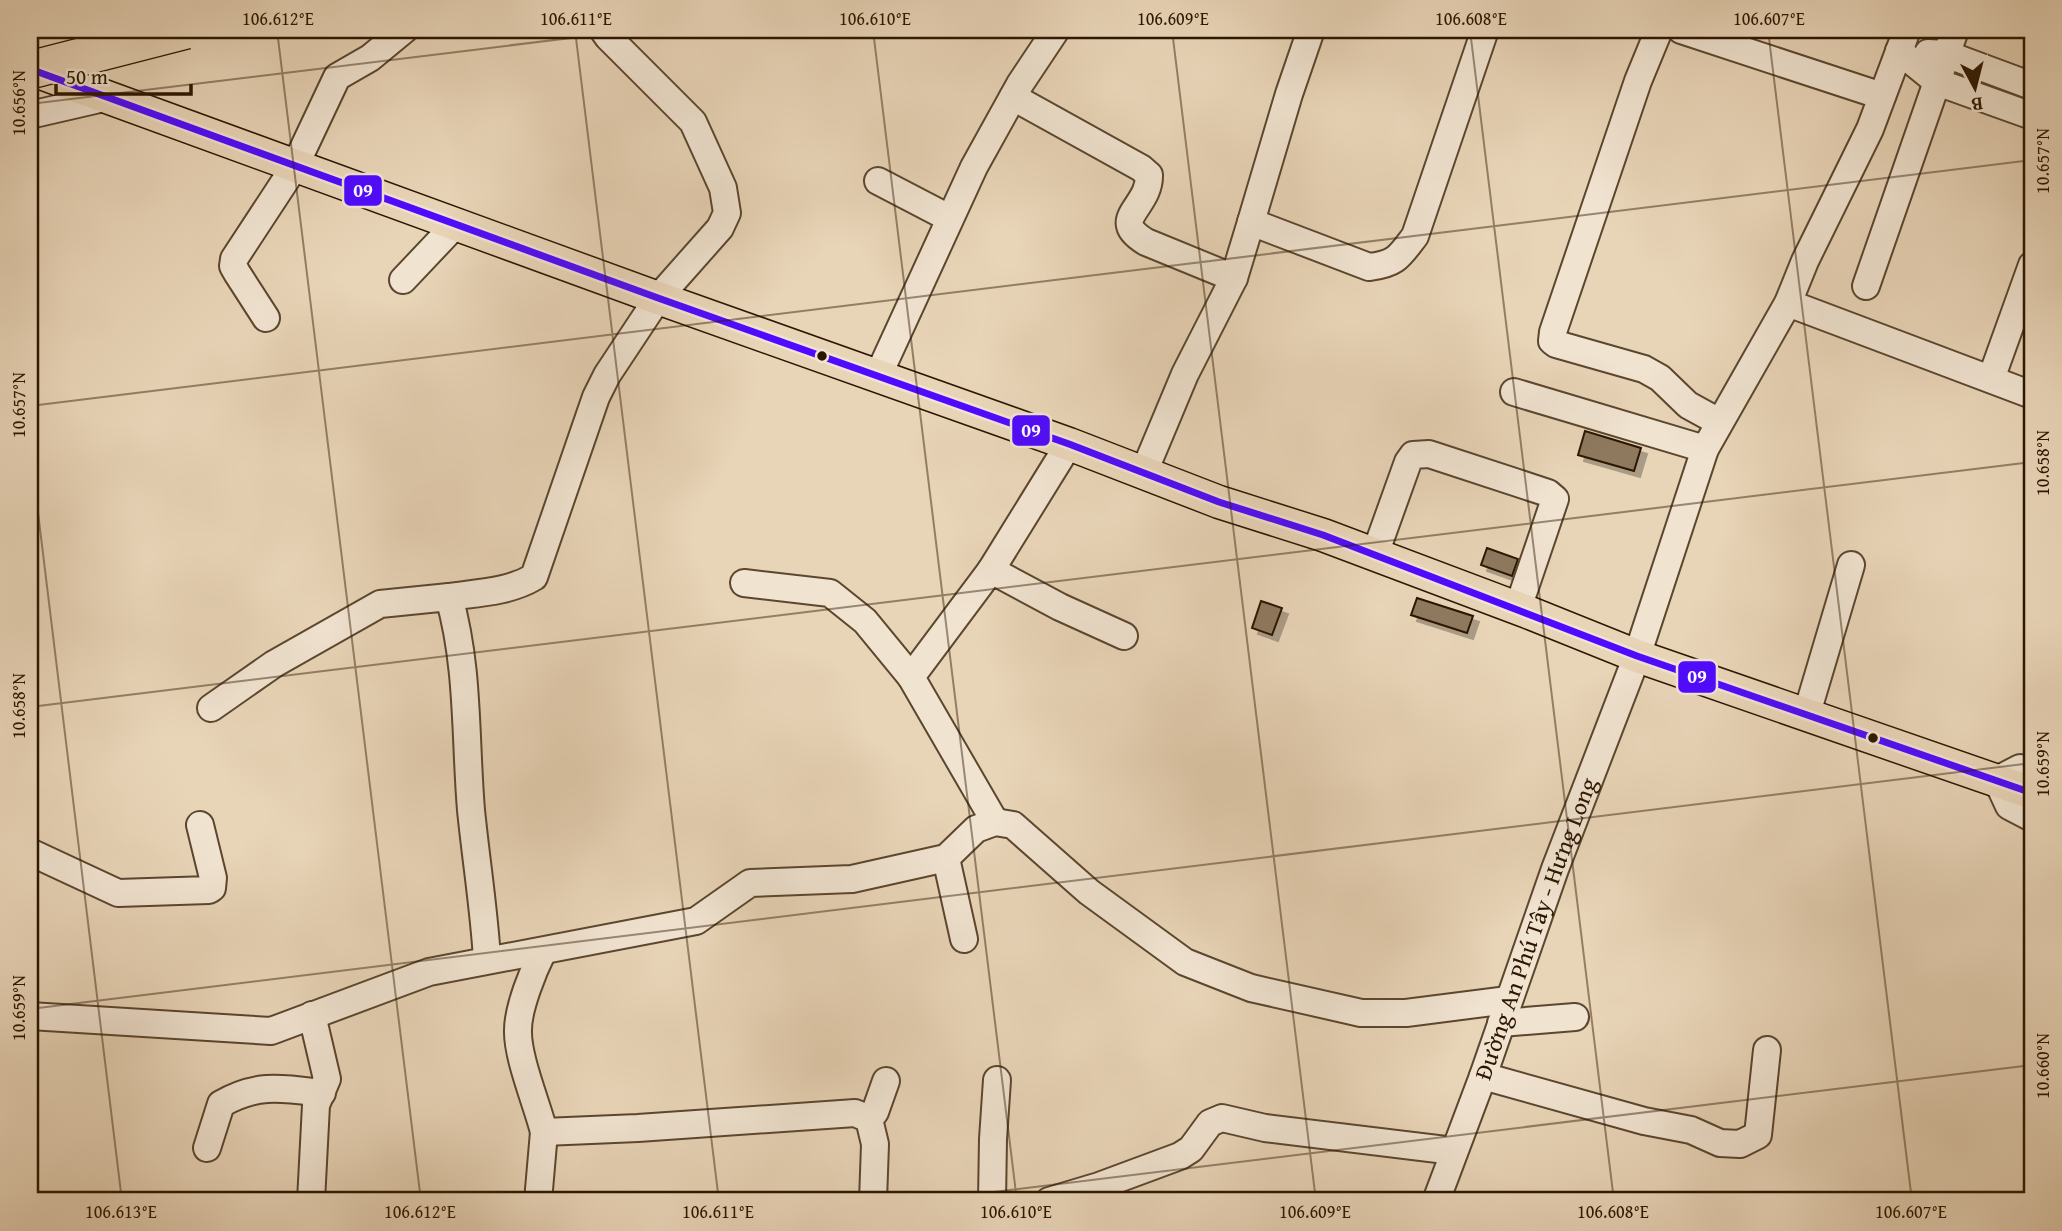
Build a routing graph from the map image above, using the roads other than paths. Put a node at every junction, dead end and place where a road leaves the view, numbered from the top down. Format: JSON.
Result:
{"nodes":[{"id":1,"x":187,"y":30,"type":"edge"},
{"id":2,"x":404,"y":30,"type":"edge"},
{"id":3,"x":603,"y":30,"type":"edge"},
{"id":4,"x":1056,"y":30,"type":"edge"},
{"id":5,"x":1311,"y":30,"type":"edge"},
{"id":6,"x":1485,"y":30,"type":"edge"},
{"id":7,"x":1659,"y":30,"type":"edge"},
{"id":8,"x":1681,"y":30,"type":"edge"},
{"id":9,"x":1955,"y":30,"type":"edge"},
{"id":10,"x":1903,"y":40,"type":"edge"},
{"id":11,"x":1946,"y":54,"type":"junction"},
{"id":12,"x":30,"y":69,"type":"edge"},
{"id":13,"x":1937,"y":82,"type":"junction"},
{"id":14,"x":2032,"y":86,"type":"edge"},
{"id":15,"x":1882,"y":96,"type":"junction"},
{"id":16,"x":108,"y":97,"type":"junction"},
{"id":17,"x":1013,"y":97,"type":"junction"},
{"id":18,"x":30,"y":116,"type":"edge"},
{"id":19,"x":2032,"y":116,"type":"edge"},
{"id":20,"x":295,"y":166,"type":"junction"},
{"id":21,"x":878,"y":181,"type":"dead end"},
{"id":22,"x":949,"y":218,"type":"junction"},
{"id":23,"x":1251,"y":222,"type":"junction"},
{"id":24,"x":456,"y":225,"type":"junction"},
{"id":25,"x":2032,"y":266,"type":"edge"},
{"id":26,"x":1234,"y":278,"type":"junction"},
{"id":27,"x":403,"y":280,"type":"dead end"},
{"id":28,"x":1866,"y":286,"type":"dead end"},
{"id":29,"x":659,"y":298,"type":"junction"},
{"id":30,"x":1788,"y":303,"type":"junction"},
{"id":31,"x":266,"y":318,"type":"dead end"},
{"id":32,"x":878,"y":376,"type":"junction"},
{"id":33,"x":1991,"y":379,"type":"junction"},
{"id":34,"x":1514,"y":392,"type":"dead end"},
{"id":35,"x":2032,"y":396,"type":"edge"},
{"id":36,"x":1719,"y":422,"type":"junction"},
{"id":37,"x":1069,"y":444,"type":"junction"},
{"id":38,"x":1705,"y":449,"type":"junction"},
{"id":39,"x":1144,"y":472,"type":"junction"},
{"id":40,"x":1375,"y":554,"type":"junction"},
{"id":41,"x":1851,"y":565,"type":"dead end"},
{"id":42,"x":991,"y":570,"type":"junction"},
{"id":43,"x":744,"y":583,"type":"dead end"},
{"id":44,"x":449,"y":597,"type":"junction"},
{"id":45,"x":1518,"y":608,"type":"junction"},
{"id":46,"x":1124,"y":636,"type":"dead end"},
{"id":47,"x":1637,"y":656,"type":"junction"},
{"id":48,"x":911,"y":677,"type":"junction"},
{"id":49,"x":212,"y":708,"type":"dead end"},
{"id":50,"x":1807,"y":713,"type":"junction"},
{"id":51,"x":2032,"y":772,"type":"edge"},
{"id":52,"x":1997,"y":779,"type":"junction"},
{"id":53,"x":2032,"y":793,"type":"edge"},
{"id":54,"x":2032,"y":818,"type":"edge"},
{"id":55,"x":995,"y":822,"type":"junction"},
{"id":56,"x":201,"y":825,"type":"dead end"},
{"id":57,"x":30,"y":852,"type":"edge"},
{"id":58,"x":946,"y":858,"type":"junction"},
{"id":59,"x":964,"y":939,"type":"dead end"},
{"id":60,"x":543,"y":951,"type":"junction"},
{"id":61,"x":487,"y":959,"type":"junction"},
{"id":62,"x":1504,"y":1011,"type":"junction"},
{"id":63,"x":312,"y":1015,"type":"junction"},
{"id":64,"x":30,"y":1016,"type":"edge"},
{"id":65,"x":1575,"y":1017,"type":"dead end"},
{"id":66,"x":1767,"y":1050,"type":"dead end"},
{"id":67,"x":1483,"y":1076,"type":"junction"},
{"id":68,"x":997,"y":1080,"type":"dead end"},
{"id":69,"x":886,"y":1081,"type":"dead end"},
{"id":70,"x":322,"y":1093,"type":"junction"},
{"id":71,"x":869,"y":1119,"type":"junction"},
{"id":72,"x":544,"y":1132,"type":"junction"},
{"id":73,"x":207,"y":1148,"type":"dead end"},
{"id":74,"x":1454,"y":1152,"type":"junction"},
{"id":75,"x":1100,"y":1194,"type":"edge"},
{"id":76,"x":312,"y":1201,"type":"edge"},
{"id":77,"x":538,"y":1201,"type":"edge"},
{"id":78,"x":873,"y":1201,"type":"edge"},
{"id":79,"x":992,"y":1201,"type":"edge"},
{"id":80,"x":1049,"y":1201,"type":"edge"},
{"id":81,"x":1436,"y":1201,"type":"edge"}],
"edges":[{"from":1,"to":12,"type":"highway","bridge":true},
{"from":2,"to":20,"type":"street"},
{"from":3,"to":29,"type":"street"},
{"from":4,"to":17,"type":"street"},
{"from":5,"to":23,"type":"street"},
{"from":6,"to":23,"type":"street"},
{"from":7,"to":36,"type":"street"},
{"from":8,"to":15,"type":"street"},
{"from":9,"to":11,"type":"street"},
{"from":10,"to":11,"type":"street"},
{"from":10,"to":13,"type":"street"},
{"from":10,"to":15,"type":"street","name":"Đường An Phú Tây - Hưng Long"},
{"from":11,"to":13,"type":"street"},
{"from":11,"to":14,"type":"street"},
{"from":12,"to":16,"type":"main road"},
{"from":13,"to":19,"type":"street"},
{"from":13,"to":28,"type":"street"},
{"from":15,"to":30,"type":"street","name":"Đường An Phú Tây - Hưng Long"},
{"from":16,"to":18,"type":"street"},
{"from":16,"to":20,"type":"main road"},
{"from":17,"to":22,"type":"street"},
{"from":17,"to":26,"type":"street"},
{"from":20,"to":24,"type":"main road"},
{"from":20,"to":31,"type":"street"},
{"from":21,"to":22,"type":"street"},
{"from":22,"to":32,"type":"street"},
{"from":23,"to":26,"type":"street"},
{"from":24,"to":27,"type":"street"},
{"from":24,"to":29,"type":"main road"},
{"from":25,"to":33,"type":"street"},
{"from":26,"to":39,"type":"street"},
{"from":29,"to":32,"type":"main road"},
{"from":29,"to":44,"type":"street"},
{"from":30,"to":33,"type":"street"},
{"from":30,"to":36,"type":"street","name":"Đường An Phú Tây - Hưng Long"},
{"from":32,"to":37,"type":"main road"},
{"from":33,"to":35,"type":"street"},
{"from":34,"to":38,"type":"street"},
{"from":36,"to":38,"type":"street","name":"Đường An Phú Tây - Hưng Long"},
{"from":37,"to":39,"type":"main road"},
{"from":37,"to":42,"type":"street"},
{"from":38,"to":47,"type":"street","name":"Đường An Phú Tây - Hưng Long"},
{"from":39,"to":40,"type":"main road"},
{"from":40,"to":45,"type":"main road"},
{"from":40,"to":45,"type":"street"},
{"from":41,"to":50,"type":"street"},
{"from":42,"to":46,"type":"street"},
{"from":42,"to":48,"type":"street"},
{"from":43,"to":48,"type":"street"},
{"from":44,"to":49,"type":"street"},
{"from":44,"to":61,"type":"street"},
{"from":45,"to":47,"type":"main road"},
{"from":47,"to":50,"type":"main road"},
{"from":47,"to":62,"type":"street","name":"Đường An Phú Tây - Hưng Long"},
{"from":48,"to":55,"type":"street"},
{"from":50,"to":52,"type":"main road"},
{"from":51,"to":52,"type":"street"},
{"from":52,"to":53,"type":"main road"},
{"from":52,"to":54,"type":"street"},
{"from":55,"to":58,"type":"street"},
{"from":55,"to":62,"type":"street"},
{"from":56,"to":57,"type":"street"},
{"from":58,"to":59,"type":"street"},
{"from":58,"to":60,"type":"street"},
{"from":60,"to":61,"type":"street"},
{"from":60,"to":72,"type":"street"},
{"from":61,"to":63,"type":"street"},
{"from":62,"to":65,"type":"street"},
{"from":62,"to":67,"type":"street","name":"Đường An Phú Tây - Hưng Long"},
{"from":63,"to":64,"type":"street"},
{"from":63,"to":70,"type":"street"},
{"from":66,"to":67,"type":"street"},
{"from":67,"to":74,"type":"street","name":"Đường An Phú Tây - Hưng Long"},
{"from":68,"to":79,"type":"street"},
{"from":69,"to":71,"type":"street"},
{"from":70,"to":73,"type":"street"},
{"from":70,"to":76,"type":"street"},
{"from":71,"to":72,"type":"street"},
{"from":71,"to":78,"type":"street"},
{"from":72,"to":77,"type":"street"},
{"from":74,"to":75,"type":"street"},
{"from":74,"to":81,"type":"street","name":"Đường An Phú Tây - Hưng Long"},
{"from":75,"to":80,"type":"street"}]}
